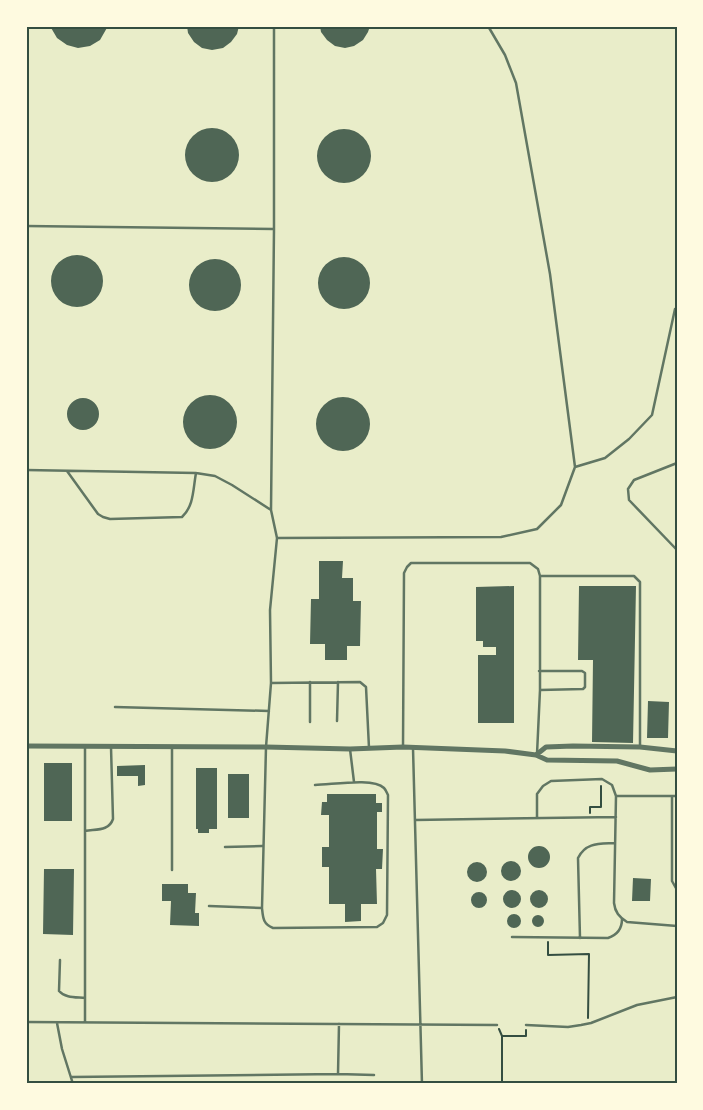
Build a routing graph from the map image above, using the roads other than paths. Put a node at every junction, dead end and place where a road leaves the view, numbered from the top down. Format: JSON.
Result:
{"nodes":[{"id":1,"x":274,"y":26,"type":"edge"},
{"id":2,"x":488,"y":26,"type":"edge"},
{"id":3,"x":26,"y":226,"type":"edge"},
{"id":4,"x":274,"y":229,"type":"junction"},
{"id":5,"x":675,"y":309,"type":"dead end"},
{"id":6,"x":677,"y":463,"type":"edge"},
{"id":7,"x":575,"y":467,"type":"junction"},
{"id":8,"x":26,"y":470,"type":"edge"},
{"id":9,"x":66,"y":471,"type":"junction"},
{"id":10,"x":196,"y":473,"type":"junction"},
{"id":11,"x":271,"y":510,"type":"junction"},
{"id":12,"x":277,"y":538,"type":"junction"},
{"id":13,"x":677,"y":550,"type":"edge"},
{"id":14,"x":540,"y":576,"type":"junction"},
{"id":15,"x":539,"y":672,"type":"junction"},
{"id":16,"x":310,"y":682,"type":"junction"},
{"id":17,"x":338,"y":682,"type":"junction"},
{"id":18,"x":271,"y":683,"type":"junction"},
{"id":19,"x":540,"y":690,"type":"junction"},
{"id":20,"x":115,"y":707,"type":"dead end"},
{"id":21,"x":269,"y":711,"type":"junction"},
{"id":22,"x":338,"y":721,"type":"dead end"},
{"id":23,"x":310,"y":722,"type":"dead end"},
{"id":24,"x":26,"y":746,"type":"edge"},
{"id":25,"x":85,"y":746,"type":"junction"},
{"id":26,"x":111,"y":747,"type":"junction"},
{"id":27,"x":172,"y":747,"type":"junction"},
{"id":28,"x":266,"y":747,"type":"junction"},
{"id":29,"x":403,"y":747,"type":"junction"},
{"id":30,"x":640,"y":747,"type":"junction"},
{"id":31,"x":369,"y":748,"type":"junction"},
{"id":32,"x":413,"y":748,"type":"junction"},
{"id":33,"x":350,"y":749,"type":"junction"},
{"id":34,"x":677,"y":751,"type":"edge"},
{"id":35,"x":536,"y":755,"type":"junction"},
{"id":36,"x":677,"y":769,"type":"edge"},
{"id":37,"x":354,"y":782,"type":"junction"},
{"id":38,"x":315,"y":785,"type":"dead end"},
{"id":39,"x":616,"y":796,"type":"junction"},
{"id":40,"x":672,"y":796,"type":"junction"},
{"id":41,"x":677,"y":796,"type":"edge"},
{"id":42,"x":616,"y":817,"type":"junction"},
{"id":43,"x":537,"y":818,"type":"junction"},
{"id":44,"x":415,"y":820,"type":"junction"},
{"id":45,"x":85,"y":831,"type":"junction"},
{"id":46,"x":615,"y":844,"type":"junction"},
{"id":47,"x":262,"y":846,"type":"junction"},
{"id":48,"x":225,"y":847,"type":"dead end"},
{"id":49,"x":172,"y":870,"type":"dead end"},
{"id":50,"x":677,"y":890,"type":"edge"},
{"id":51,"x":209,"y":906,"type":"dead end"},
{"id":52,"x":262,"y":908,"type":"junction"},
{"id":53,"x":622,"y":919,"type":"junction"},
{"id":54,"x":677,"y":926,"type":"edge"},
{"id":55,"x":512,"y":937,"type":"dead end"},
{"id":56,"x":580,"y":938,"type":"junction"},
{"id":57,"x":60,"y":960,"type":"dead end"},
{"id":58,"x":677,"y":996,"type":"edge"},
{"id":59,"x":85,"y":998,"type":"junction"},
{"id":60,"x":26,"y":1022,"type":"edge"},
{"id":61,"x":57,"y":1022,"type":"junction"},
{"id":62,"x":85,"y":1022,"type":"junction"},
{"id":63,"x":339,"y":1024,"type":"junction"},
{"id":64,"x":420,"y":1025,"type":"junction"},
{"id":65,"x":497,"y":1025,"type":"road end"},
{"id":66,"x":526,"y":1025,"type":"road end"},
{"id":67,"x":338,"y":1074,"type":"junction"},
{"id":68,"x":374,"y":1075,"type":"dead end"},
{"id":69,"x":72,"y":1077,"type":"junction"},
{"id":70,"x":73,"y":1084,"type":"edge"},
{"id":71,"x":422,"y":1084,"type":"edge"}],
"edges":[{"from":1,"to":4,"type":"lane"},
{"from":2,"to":7,"type":"lane"},
{"from":3,"to":4,"type":"lane"},
{"from":4,"to":11,"type":"lane"},
{"from":5,"to":7,"type":"lane"},
{"from":6,"to":13,"type":"lane"},
{"from":7,"to":12,"type":"lane"},
{"from":8,"to":9,"type":"lane"},
{"from":9,"to":10,"type":"lane"},
{"from":9,"to":10,"type":"lane"},
{"from":10,"to":11,"type":"lane"},
{"from":11,"to":12,"type":"lane"},
{"from":12,"to":18,"type":"lane"},
{"from":14,"to":15,"type":"lane"},
{"from":14,"to":29,"type":"lane"},
{"from":14,"to":30,"type":"lane"},
{"from":15,"to":19,"type":"lane"},
{"from":15,"to":19,"type":"lane"},
{"from":16,"to":17,"type":"lane"},
{"from":16,"to":18,"type":"lane"},
{"from":16,"to":23,"type":"lane"},
{"from":17,"to":22,"type":"lane"},
{"from":17,"to":31,"type":"lane"},
{"from":18,"to":21,"type":"lane"},
{"from":19,"to":35,"type":"lane"},
{"from":20,"to":21,"type":"lane"},
{"from":21,"to":28,"type":"lane"},
{"from":24,"to":25,"type":"street"},
{"from":25,"to":26,"type":"street"},
{"from":25,"to":45,"type":"lane"},
{"from":26,"to":27,"type":"street"},
{"from":26,"to":45,"type":"lane"},
{"from":27,"to":28,"type":"street"},
{"from":27,"to":49,"type":"lane"},
{"from":28,"to":33,"type":"street"},
{"from":28,"to":47,"type":"lane"},
{"from":29,"to":31,"type":"street"},
{"from":29,"to":32,"type":"street"},
{"from":30,"to":34,"type":"street"},
{"from":30,"to":35,"type":"street"},
{"from":31,"to":33,"type":"street"},
{"from":32,"to":35,"type":"street"},
{"from":32,"to":44,"type":"lane"},
{"from":33,"to":37,"type":"lane"},
{"from":35,"to":36,"type":"street"},
{"from":37,"to":38,"type":"lane"},
{"from":37,"to":52,"type":"lane"},
{"from":39,"to":40,"type":"lane"},
{"from":39,"to":42,"type":"lane"},
{"from":39,"to":43,"type":"lane"},
{"from":40,"to":41,"type":"lane"},
{"from":40,"to":50,"type":"lane"},
{"from":42,"to":43,"type":"lane"},
{"from":42,"to":46,"type":"lane"},
{"from":43,"to":44,"type":"lane"},
{"from":44,"to":64,"type":"lane"},
{"from":45,"to":59,"type":"lane"},
{"from":46,"to":53,"type":"lane"},
{"from":46,"to":56,"type":"lane"},
{"from":47,"to":48,"type":"lane"},
{"from":47,"to":52,"type":"lane"},
{"from":51,"to":52,"type":"lane"},
{"from":53,"to":54,"type":"lane"},
{"from":53,"to":56,"type":"lane"},
{"from":55,"to":56,"type":"lane"},
{"from":57,"to":59,"type":"lane"},
{"from":58,"to":66,"type":"lane"},
{"from":59,"to":62,"type":"lane"},
{"from":60,"to":61,"type":"lane"},
{"from":61,"to":62,"type":"lane"},
{"from":61,"to":69,"type":"lane"},
{"from":62,"to":63,"type":"lane"},
{"from":63,"to":64,"type":"lane"},
{"from":63,"to":67,"type":"lane"},
{"from":64,"to":65,"type":"lane"},
{"from":64,"to":71,"type":"lane"},
{"from":67,"to":68,"type":"lane"},
{"from":67,"to":69,"type":"lane"},
{"from":69,"to":70,"type":"lane"}]}
